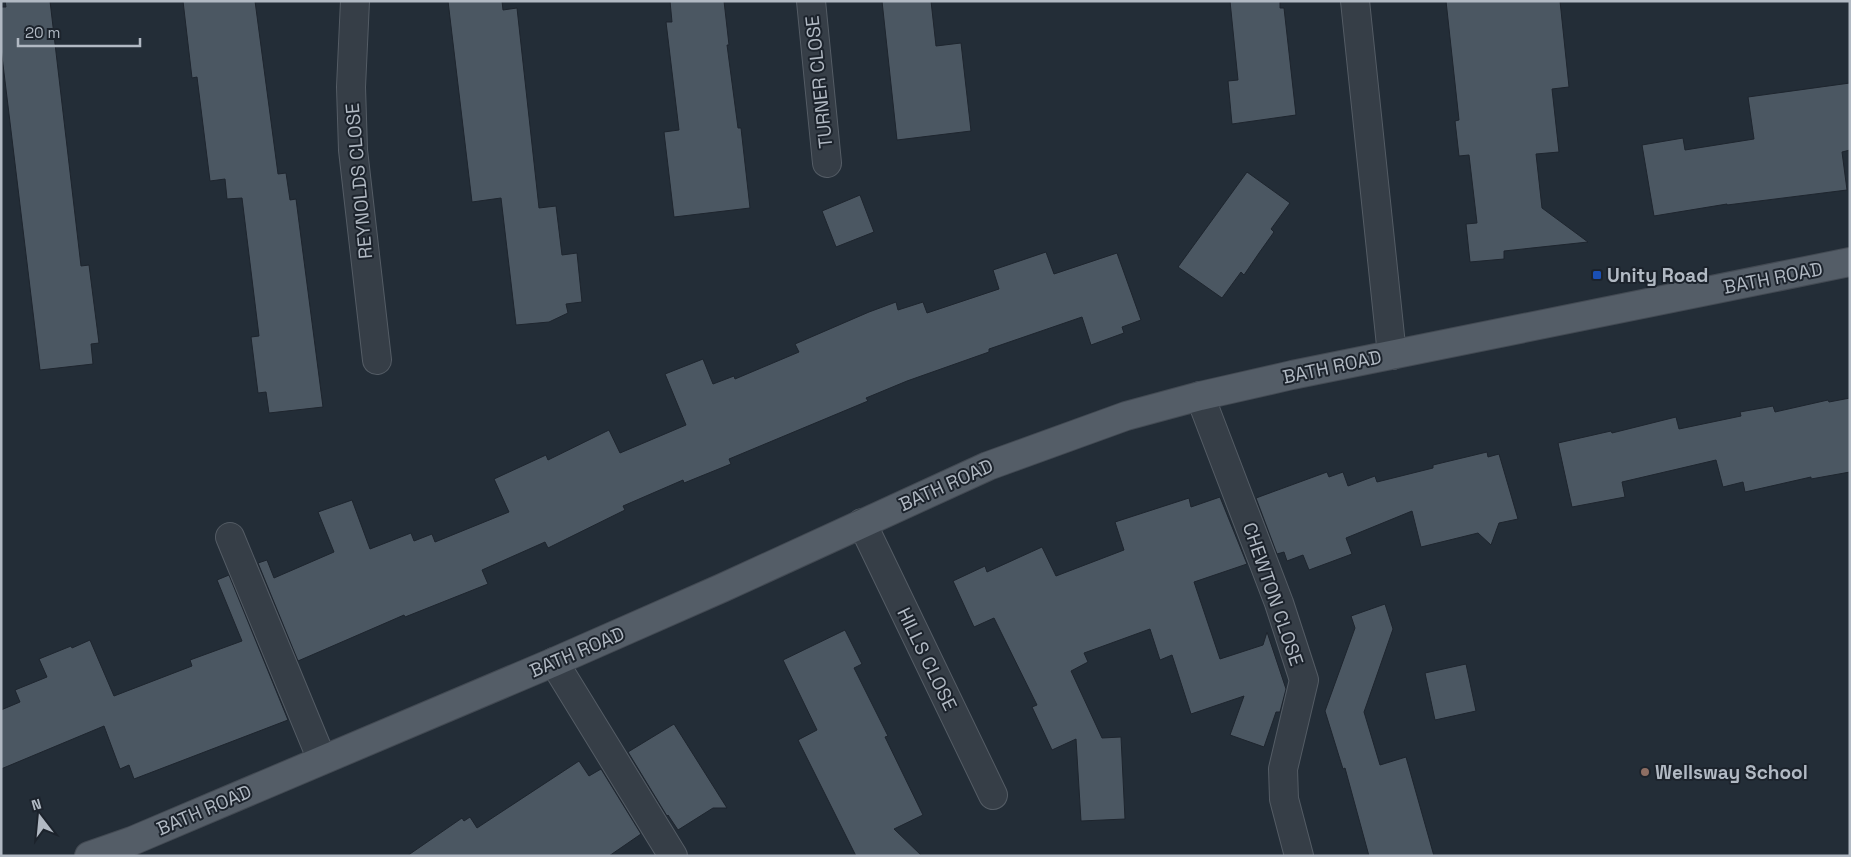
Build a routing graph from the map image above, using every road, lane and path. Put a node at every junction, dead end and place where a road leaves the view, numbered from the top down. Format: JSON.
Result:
{"nodes":[{"id":1,"x":354,"y":1,"type":"edge"},
{"id":2,"x":811,"y":1,"type":"edge"},
{"id":3,"x":1355,"y":1,"type":"edge"},
{"id":4,"x":827,"y":163,"type":"dead end"},
{"id":5,"x":1850,"y":262,"type":"edge"},
{"id":6,"x":1392,"y":355,"type":"junction"},
{"id":7,"x":377,"y":360,"type":"dead end"},
{"id":8,"x":1200,"y":396,"type":"junction"},
{"id":9,"x":862,"y":523,"type":"junction"},
{"id":10,"x":230,"y":537,"type":"dead end"},
{"id":11,"x":554,"y":662,"type":"junction"},
{"id":12,"x":322,"y":760,"type":"junction"},
{"id":13,"x":993,"y":795,"type":"dead end"},
{"id":14,"x":136,"y":848,"type":"edge"},
{"id":15,"x":89,"y":856,"type":"edge"},
{"id":16,"x":672,"y":856,"type":"edge"},
{"id":17,"x":1299,"y":856,"type":"edge"}],
"edges":[{"from":1,"to":7,"type":"street","name":"REYNOLDS CLOSE"},
{"from":2,"to":4,"type":"street","name":"TURNER CLOSE"},
{"from":3,"to":6,"type":"street"},
{"from":5,"to":6,"type":"main road","name":"BATH ROAD"},
{"from":6,"to":8,"type":"main road","name":"BATH ROAD"},
{"from":8,"to":9,"type":"main road","name":"BATH ROAD"},
{"from":8,"to":17,"type":"street","name":"CHEWTON CLOSE"},
{"from":9,"to":11,"type":"main road","name":"BATH ROAD"},
{"from":9,"to":13,"type":"street","name":"HILLS CLOSE"},
{"from":10,"to":12,"type":"street"},
{"from":11,"to":12,"type":"main road","name":"BATH ROAD"},
{"from":11,"to":16,"type":"street"},
{"from":12,"to":14,"type":"main road","name":"BATH ROAD"},
{"from":14,"to":15,"type":"main road","name":"BATH ROAD"}]}
